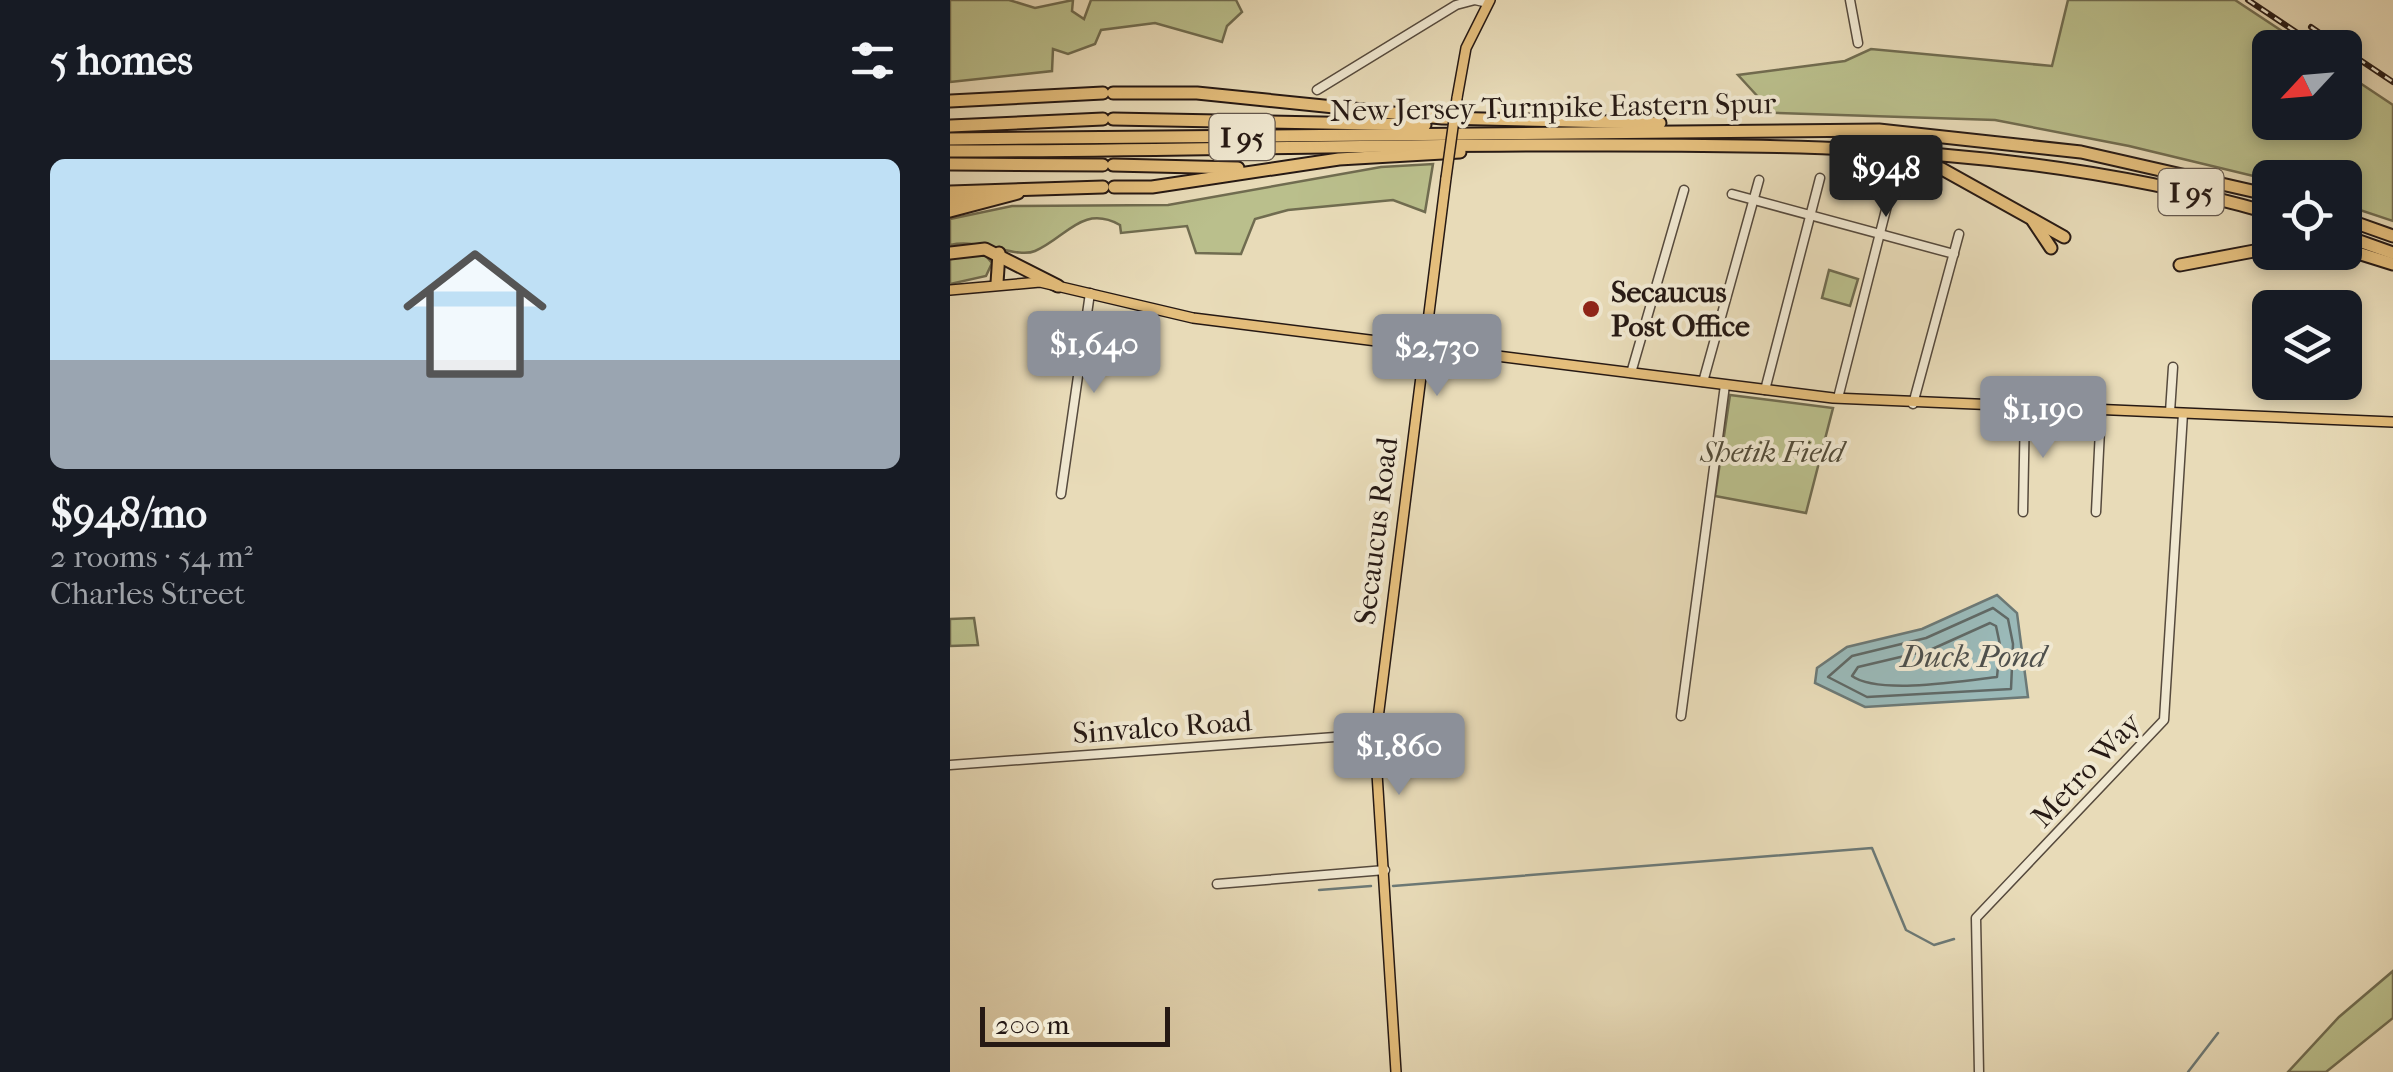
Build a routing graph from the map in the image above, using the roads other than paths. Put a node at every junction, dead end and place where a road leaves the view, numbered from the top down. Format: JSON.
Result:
{"nodes":[{"id":1,"x":1850,"y":0,"type":"edge"},
{"id":2,"x":1489,"y":2,"type":"edge"},
{"id":3,"x":1858,"y":43,"type":"dead end"},
{"id":4,"x":1316,"y":90,"type":"dead end"},
{"id":5,"x":950,"y":102,"type":"edge"},
{"id":6,"x":950,"y":126,"type":"edge"},
{"id":7,"x":1709,"y":129,"type":"junction"},
{"id":8,"x":1534,"y":131,"type":"junction"},
{"id":9,"x":950,"y":140,"type":"edge"},
{"id":10,"x":1503,"y":144,"type":"junction"},
{"id":11,"x":1792,"y":145,"type":"junction"},
{"id":12,"x":950,"y":150,"type":"edge"},
{"id":13,"x":950,"y":164,"type":"edge"},
{"id":14,"x":1263,"y":169,"type":"junction"},
{"id":15,"x":1820,"y":178,"type":"dead end"},
{"id":16,"x":1759,"y":180,"type":"dead end"},
{"id":17,"x":1028,"y":189,"type":"junction"},
{"id":18,"x":1684,"y":190,"type":"dead end"},
{"id":19,"x":1892,"y":190,"type":"dead end"},
{"id":20,"x":950,"y":192,"type":"edge"},
{"id":21,"x":2252,"y":192,"type":"edge"},
{"id":22,"x":1732,"y":194,"type":"dead end"},
{"id":23,"x":950,"y":202,"type":"edge"},
{"id":24,"x":1750,"y":202,"type":"junction"},
{"id":25,"x":2252,"y":208,"type":"edge"},
{"id":26,"x":950,"y":212,"type":"edge"},
{"id":27,"x":1810,"y":218,"type":"junction"},
{"id":28,"x":2030,"y":218,"type":"junction"},
{"id":29,"x":2362,"y":225,"type":"edge"},
{"id":30,"x":1959,"y":234,"type":"dead end"},
{"id":31,"x":2393,"y":236,"type":"edge"},
{"id":32,"x":2064,"y":237,"type":"dead end"},
{"id":33,"x":1880,"y":238,"type":"junction"},
{"id":34,"x":2362,"y":242,"type":"edge"},
{"id":35,"x":2051,"y":248,"type":"dead end"},
{"id":36,"x":2252,"y":252,"type":"edge"},
{"id":37,"x":950,"y":253,"type":"edge"},
{"id":38,"x":999,"y":253,"type":"junction"},
{"id":39,"x":2393,"y":253,"type":"edge"},
{"id":40,"x":1954,"y":254,"type":"junction"},
{"id":41,"x":2362,"y":254,"type":"edge"},
{"id":42,"x":2393,"y":264,"type":"edge"},
{"id":43,"x":2180,"y":266,"type":"dead end"},
{"id":44,"x":997,"y":283,"type":"junction"},
{"id":45,"x":1058,"y":286,"type":"junction"},
{"id":46,"x":950,"y":290,"type":"edge"},
{"id":47,"x":1090,"y":294,"type":"junction"},
{"id":48,"x":1424,"y":346,"type":"junction"},
{"id":49,"x":2173,"y":367,"type":"dead end"},
{"id":50,"x":1631,"y":373,"type":"junction"},
{"id":51,"x":1702,"y":382,"type":"junction"},
{"id":52,"x":1724,"y":385,"type":"junction"},
{"id":53,"x":1765,"y":390,"type":"junction"},
{"id":54,"x":1838,"y":398,"type":"junction"},
{"id":55,"x":1913,"y":404,"type":"junction"},
{"id":56,"x":2026,"y":408,"type":"junction"},
{"id":57,"x":2101,"y":409,"type":"junction"},
{"id":58,"x":2170,"y":412,"type":"junction"},
{"id":59,"x":2184,"y":413,"type":"junction"},
{"id":60,"x":2393,"y":422,"type":"edge"},
{"id":61,"x":1061,"y":494,"type":"dead end"},
{"id":62,"x":2023,"y":512,"type":"dead end"},
{"id":63,"x":2096,"y":512,"type":"dead end"},
{"id":64,"x":1680,"y":716,"type":"dead end"},
{"id":65,"x":1376,"y":734,"type":"junction"},
{"id":66,"x":950,"y":765,"type":"edge"},
{"id":67,"x":1385,"y":870,"type":"junction"},
{"id":68,"x":1217,"y":884,"type":"dead end"},
{"id":69,"x":1396,"y":1072,"type":"edge"},
{"id":70,"x":1978,"y":1072,"type":"edge"}],
"edges":[{"from":1,"to":3,"type":"street"},
{"from":2,"to":4,"type":"street","name":"Secaucus Road"},
{"from":2,"to":48,"type":"main road","name":"Secaucus Road","bridge":true},
{"from":5,"to":7,"type":"highway"},
{"from":6,"to":8,"type":"highway"},
{"from":7,"to":8,"type":"highway","name":"New Jersey Turnpike Eastern Spur","number":"I 95"},
{"from":7,"to":21,"type":"highway","name":"New Jersey Turnpike Eastern Spur","number":"I 95"},
{"from":8,"to":9,"type":"highway","name":"New Jersey Turnpike Eastern Spur","number":"I 95"},
{"from":10,"to":11,"type":"highway","name":"New Jersey Turnpike Eastern Spur","number":"I 95"},
{"from":10,"to":12,"type":"highway","name":"New Jersey Turnpike Eastern Spur","number":"I 95"},
{"from":10,"to":14,"type":"highway"},
{"from":11,"to":25,"type":"highway","name":"New Jersey Turnpike Eastern Spur","number":"I 95"},
{"from":11,"to":28,"type":"highway"},
{"from":13,"to":14,"type":"highway"},
{"from":14,"to":17,"type":"highway"},
{"from":15,"to":27,"type":"street"},
{"from":16,"to":24,"type":"street"},
{"from":17,"to":20,"type":"highway"},
{"from":17,"to":23,"type":"highway"},
{"from":17,"to":26,"type":"highway"},
{"from":18,"to":50,"type":"street"},
{"from":19,"to":33,"type":"street"},
{"from":22,"to":24,"type":"street"},
{"from":24,"to":27,"type":"street"},
{"from":24,"to":51,"type":"street"},
{"from":27,"to":33,"type":"street"},
{"from":27,"to":53,"type":"street"},
{"from":28,"to":32,"type":"highway"},
{"from":28,"to":35,"type":"highway"},
{"from":29,"to":31,"type":"highway"},
{"from":30,"to":40,"type":"street"},
{"from":33,"to":40,"type":"street"},
{"from":33,"to":54,"type":"street"},
{"from":34,"to":39,"type":"highway"},
{"from":36,"to":43,"type":"highway"},
{"from":37,"to":38,"type":"highway"},
{"from":38,"to":44,"type":"highway"},
{"from":38,"to":45,"type":"highway"},
{"from":40,"to":55,"type":"street"},
{"from":41,"to":42,"type":"highway"},
{"from":44,"to":45,"type":"main road"},
{"from":44,"to":46,"type":"main road"},
{"from":45,"to":47,"type":"main road"},
{"from":47,"to":48,"type":"main road"},
{"from":47,"to":61,"type":"street"},
{"from":48,"to":50,"type":"main road"},
{"from":48,"to":65,"type":"main road","name":"Secaucus Road"},
{"from":49,"to":58,"type":"street"},
{"from":50,"to":51,"type":"main road"},
{"from":51,"to":52,"type":"main road"},
{"from":52,"to":53,"type":"main road"},
{"from":52,"to":64,"type":"street"},
{"from":53,"to":54,"type":"main road"},
{"from":54,"to":55,"type":"main road"},
{"from":55,"to":56,"type":"main road"},
{"from":56,"to":57,"type":"main road"},
{"from":56,"to":62,"type":"street"},
{"from":57,"to":58,"type":"main road"},
{"from":57,"to":63,"type":"street"},
{"from":58,"to":59,"type":"main road"},
{"from":59,"to":60,"type":"main road"},
{"from":59,"to":70,"type":"street","name":"Metro Way"},
{"from":65,"to":66,"type":"street","name":"Sinvalco Road"},
{"from":65,"to":67,"type":"main road","name":"Secaucus Road"},
{"from":67,"to":68,"type":"street"},
{"from":67,"to":69,"type":"main road","name":"Secaucus Road"}]}
